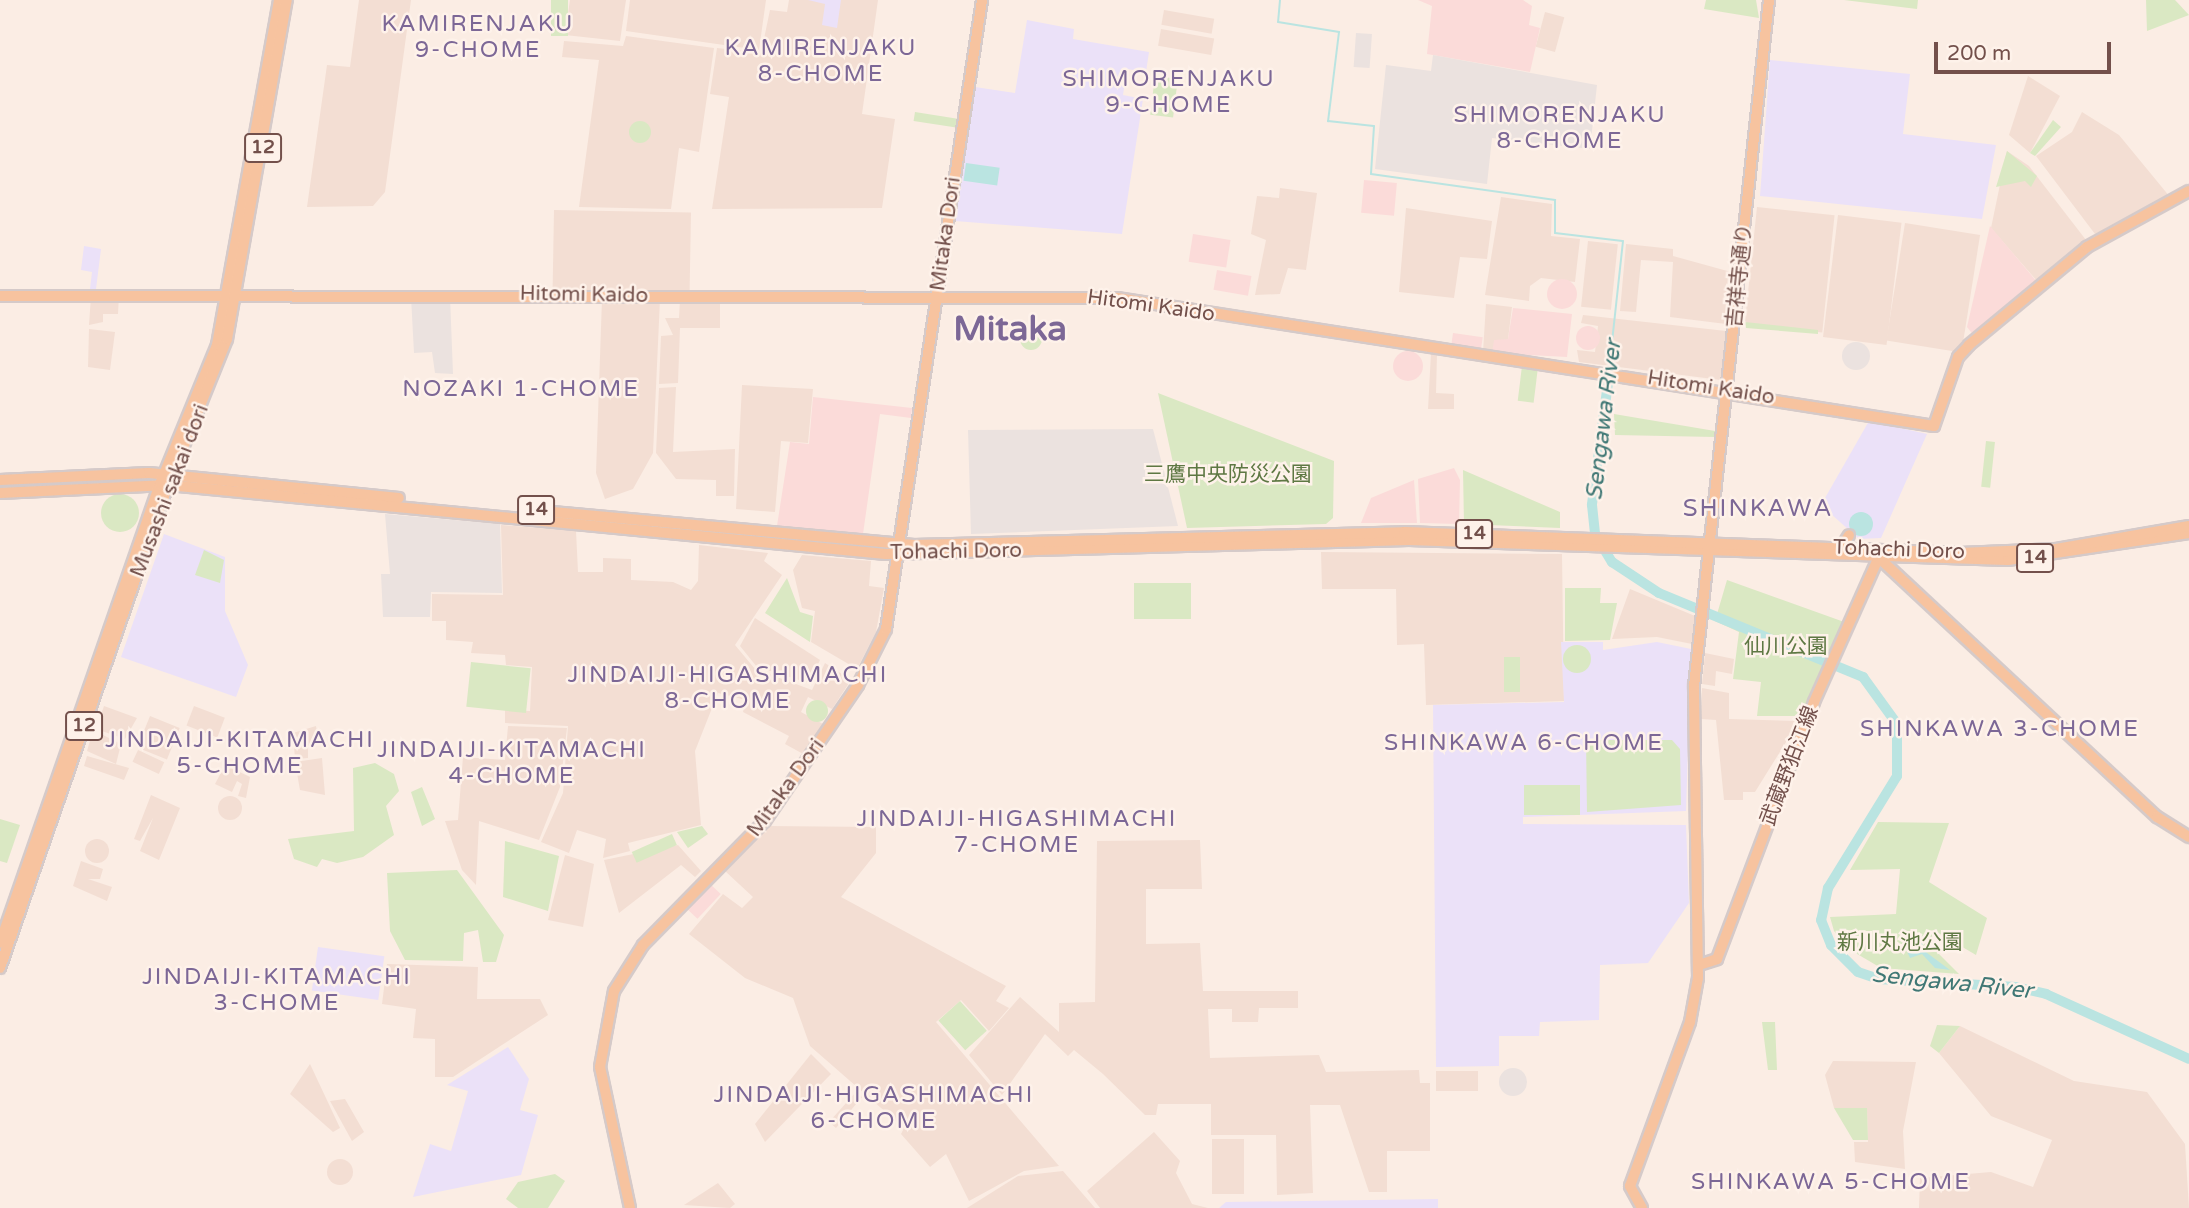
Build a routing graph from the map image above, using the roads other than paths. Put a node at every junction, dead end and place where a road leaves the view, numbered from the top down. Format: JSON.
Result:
{"nodes":[{"id":1,"x":279,"y":0,"type":"edge"},
{"id":2,"x":287,"y":0,"type":"edge"},
{"id":3,"x":982,"y":0,"type":"edge"},
{"id":4,"x":1769,"y":0,"type":"edge"},
{"id":5,"x":2189,"y":191,"type":"edge"},
{"id":6,"x":937,"y":295,"type":"junction"},
{"id":7,"x":0,"y":296,"type":"edge"},
{"id":8,"x":233,"y":296,"type":"junction"},
{"id":9,"x":1728,"y":389,"type":"junction"},
{"id":10,"x":0,"y":480,"type":"edge"},
{"id":11,"x":166,"y":480,"type":"junction"},
{"id":12,"x":0,"y":493,"type":"edge"},
{"id":13,"x":2189,"y":526,"type":"edge"},
{"id":14,"x":2189,"y":534,"type":"edge"},
{"id":15,"x":1849,"y":535,"type":"dead end"},
{"id":16,"x":1709,"y":548,"type":"junction"},
{"id":17,"x":1841,"y":548,"type":"junction"},
{"id":18,"x":900,"y":549,"type":"junction"},
{"id":19,"x":1865,"y":549,"type":"junction"},
{"id":20,"x":1879,"y":557,"type":"junction"},
{"id":21,"x":113,"y":645,"type":"junction"},
{"id":22,"x":101,"y":655,"type":"junction"},
{"id":23,"x":2189,"y":837,"type":"edge"},
{"id":24,"x":0,"y":943,"type":"edge"},
{"id":25,"x":1699,"y":965,"type":"junction"},
{"id":26,"x":0,"y":968,"type":"edge"},
{"id":27,"x":630,"y":1208,"type":"edge"},
{"id":28,"x":1642,"y":1208,"type":"edge"}],
"edges":[{"from":1,"to":8,"type":"main road","name":"Musashi sakai dori","number":"12"},
{"from":2,"to":8,"type":"main road","name":"Musashi sakai dori","number":"12"},
{"from":3,"to":6,"type":"main road","name":"Mitaka Dori"},
{"from":4,"to":9,"type":"main road","name":"吉祥寺通り"},
{"from":5,"to":9,"type":"main road","name":"Hitomi Kaido"},
{"from":6,"to":8,"type":"main road","name":"Hitomi Kaido"},
{"from":6,"to":9,"type":"main road","name":"Hitomi Kaido"},
{"from":6,"to":18,"type":"main road","name":"Mitaka Dori"},
{"from":7,"to":8,"type":"main road","name":"Hitomi Kaido"},
{"from":8,"to":11,"type":"main road","name":"Musashi sakai dori","number":"12"},
{"from":9,"to":16,"type":"main road","name":"吉祥寺通り"},
{"from":10,"to":11,"type":"main road","name":"Tohachi Doro","number":"14"},
{"from":11,"to":12,"type":"main road","name":"Tohachi Doro","number":"14"},
{"from":11,"to":18,"type":"main road","name":"Tohachi Doro","number":"14"},
{"from":11,"to":21,"type":"main road","name":"Musashi sakai dori","number":"12"},
{"from":11,"to":22,"type":"main road","name":"Musashi sakai dori","number":"12"},
{"from":13,"to":19,"type":"main road","name":"Tohachi Doro","number":"14"},
{"from":14,"to":20,"type":"main road","name":"Tohachi Doro","number":"14"},
{"from":15,"to":17,"type":"main road"},
{"from":16,"to":17,"type":"main road","name":"Tohachi Doro","number":"14"},
{"from":16,"to":18,"type":"main road","name":"Tohachi Doro","number":"14"},
{"from":16,"to":20,"type":"main road","name":"Tohachi Doro","number":"14"},
{"from":16,"to":25,"type":"main road"},
{"from":17,"to":19,"type":"main road","name":"Tohachi Doro","number":"14"},
{"from":18,"to":27,"type":"main road","name":"Mitaka Dori"},
{"from":19,"to":20,"type":"main road"},
{"from":20,"to":23,"type":"main road"},
{"from":20,"to":25,"type":"main road","name":"武蔵野狛江線"},
{"from":21,"to":22,"type":"main road"},
{"from":21,"to":26,"type":"main road","name":"Musashi sakai dori","number":"12"},
{"from":22,"to":24,"type":"main road","name":"Musashi sakai dori","number":"12"},
{"from":25,"to":28,"type":"main road"}]}
